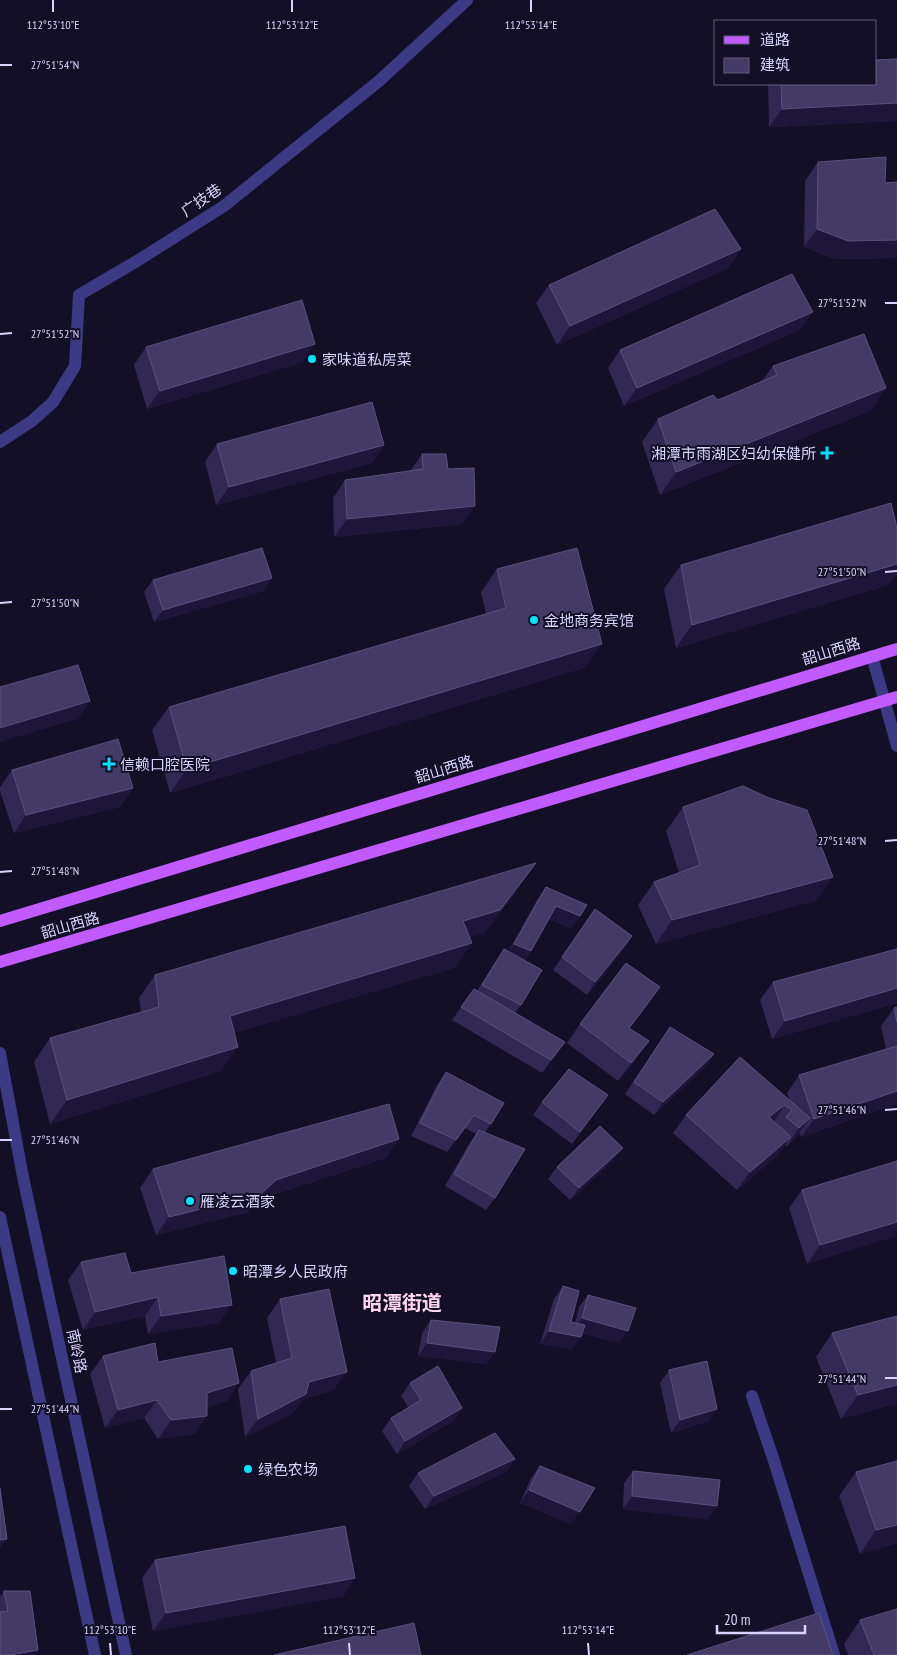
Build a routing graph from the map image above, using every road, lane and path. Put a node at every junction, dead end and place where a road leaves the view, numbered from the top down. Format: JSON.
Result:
{"nodes":[{"id":1,"x":467,"y":0,"type":"edge"},
{"id":2,"x":0,"y":442,"type":"edge"},
{"id":3,"x":897,"y":649,"type":"edge"},
{"id":4,"x":872,"y":656,"type":"junction"},
{"id":5,"x":897,"y":697,"type":"edge"},
{"id":6,"x":884,"y":702,"type":"junction"},
{"id":7,"x":897,"y":746,"type":"edge"},
{"id":8,"x":0,"y":921,"type":"edge"},
{"id":9,"x":0,"y":962,"type":"edge"},
{"id":10,"x":0,"y":1053,"type":"edge"},
{"id":11,"x":0,"y":1217,"type":"edge"},
{"id":12,"x":752,"y":1396,"type":"dead end"},
{"id":13,"x":95,"y":1655,"type":"edge"},
{"id":14,"x":126,"y":1655,"type":"edge"},
{"id":15,"x":834,"y":1655,"type":"edge"}],
"edges":[{"from":1,"to":2,"type":"street","name":"广技巷"},
{"from":3,"to":4,"type":"main road","name":"韶山西路"},
{"from":4,"to":6,"type":"street"},
{"from":4,"to":8,"type":"main road","name":"韶山西路"},
{"from":5,"to":6,"type":"main road","name":"韶山西路"},
{"from":6,"to":7,"type":"street"},
{"from":6,"to":9,"type":"main road","name":"韶山西路"},
{"from":10,"to":14,"type":"street","name":"南岭路"},
{"from":11,"to":13,"type":"street"},
{"from":12,"to":15,"type":"street"}]}
